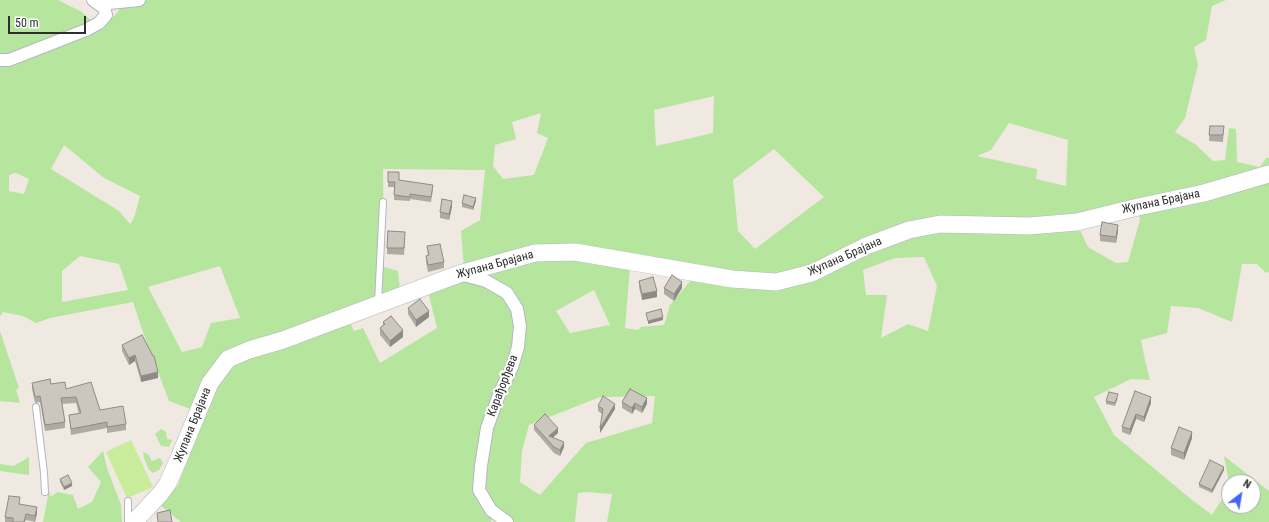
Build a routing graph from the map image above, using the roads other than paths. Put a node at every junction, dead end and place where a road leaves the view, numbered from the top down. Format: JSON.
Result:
{"nodes":[{"id":1,"x":139,"y":0,"type":"edge"},
{"id":2,"x":96,"y":2,"type":"edge"},
{"id":3,"x":0,"y":60,"type":"edge"},
{"id":4,"x":1269,"y":174,"type":"edge"},
{"id":5,"x":383,"y":202,"type":"dead end"},
{"id":6,"x":459,"y":274,"type":"junction"},
{"id":7,"x":378,"y":305,"type":"junction"},
{"id":8,"x":36,"y":407,"type":"dead end"},
{"id":9,"x":45,"y":492,"type":"dead end"},
{"id":10,"x":128,"y":501,"type":"dead end"},
{"id":11,"x":128,"y":522,"type":"edge"},
{"id":12,"x":134,"y":522,"type":"edge"},
{"id":13,"x":507,"y":522,"type":"edge"}],
"edges":[{"from":1,"to":2,"type":"street"},
{"from":2,"to":3,"type":"street"},
{"from":4,"to":6,"type":"street","name":"Жупана Брајана"},
{"from":5,"to":7,"type":"lane"},
{"from":6,"to":7,"type":"street","name":"Жупана Брајана"},
{"from":6,"to":13,"type":"street","name":"Карађорђева"},
{"from":7,"to":12,"type":"street","name":"Жупана Брајана"},
{"from":8,"to":9,"type":"lane"},
{"from":10,"to":11,"type":"lane"}]}
